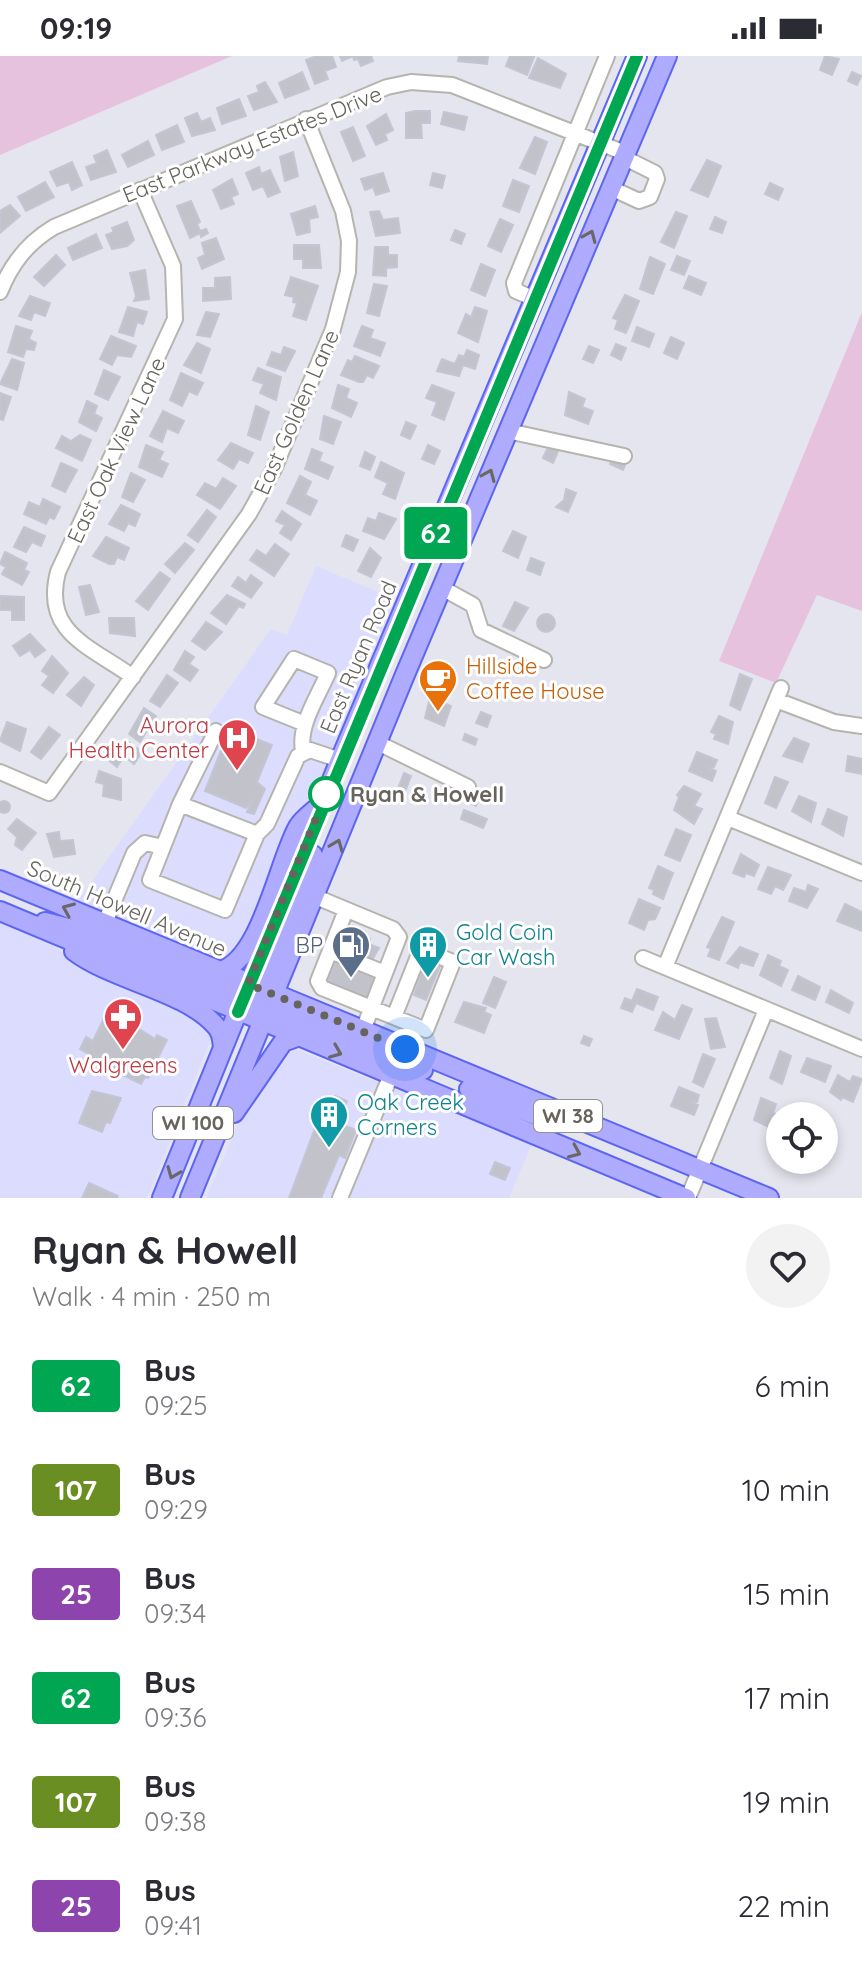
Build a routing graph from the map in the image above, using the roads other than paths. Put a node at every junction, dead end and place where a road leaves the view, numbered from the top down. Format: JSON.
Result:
{"nodes":[{"id":1,"x":589,"y":56,"type":"edge"},
{"id":2,"x":637,"y":56,"type":"edge"},
{"id":3,"x":656,"y":56,"type":"edge"},
{"id":4,"x":667,"y":56,"type":"edge"},
{"id":5,"x":605,"y":59,"type":"edge"},
{"id":6,"x":306,"y":119,"type":"junction"},
{"id":7,"x":639,"y":120,"type":"junction"},
{"id":8,"x":575,"y":133,"type":"junction"},
{"id":9,"x":601,"y":143,"type":"junction"},
{"id":10,"x":624,"y":155,"type":"junction"},
{"id":11,"x":611,"y":188,"type":"junction"},
{"id":12,"x":140,"y":190,"type":"junction"},
{"id":13,"x":0,"y":292,"type":"edge"},
{"id":14,"x":535,"y":299,"type":"junction"},
{"id":15,"x":508,"y":431,"type":"junction"},
{"id":16,"x":624,"y":456,"type":"dead end"},
{"id":17,"x":442,"y":588,"type":"junction"},
{"id":18,"x":544,"y":660,"type":"dead end"},
{"id":19,"x":380,"y":668,"type":"junction"},
{"id":20,"x":133,"y":677,"type":"junction"},
{"id":21,"x":404,"y":677,"type":"junction"},
{"id":22,"x":305,"y":724,"type":"junction"},
{"id":23,"x":862,"y":726,"type":"edge"},
{"id":24,"x":216,"y":731,"type":"dead end"},
{"id":25,"x":378,"y":743,"type":"junction"},
{"id":26,"x":303,"y":751,"type":"junction"},
{"id":27,"x":340,"y":760,"type":"junction"},
{"id":28,"x":0,"y":772,"type":"edge"},
{"id":29,"x":468,"y":787,"type":"dead end"},
{"id":30,"x":326,"y":794,"type":"junction"},
{"id":31,"x":180,"y":804,"type":"junction"},
{"id":32,"x":728,"y":818,"type":"junction"},
{"id":33,"x":257,"y":834,"type":"junction"},
{"id":34,"x":163,"y":847,"type":"junction"},
{"id":35,"x":862,"y":873,"type":"edge"},
{"id":36,"x":0,"y":880,"type":"edge"},
{"id":37,"x":316,"y":897,"type":"junction"},
{"id":38,"x":346,"y":910,"type":"junction"},
{"id":39,"x":0,"y":911,"type":"edge"},
{"id":40,"x":104,"y":925,"type":"junction"},
{"id":41,"x":53,"y":935,"type":"junction"},
{"id":42,"x":330,"y":951,"type":"junction"},
{"id":43,"x":643,"y":958,"type":"dead end"},
{"id":44,"x":665,"y":967,"type":"junction"},
{"id":45,"x":217,"y":972,"type":"junction"},
{"id":46,"x":385,"y":973,"type":"junction"},
{"id":47,"x":258,"y":1002,"type":"junction"},
{"id":48,"x":371,"y":1008,"type":"junction"},
{"id":49,"x":766,"y":1010,"type":"junction"},
{"id":50,"x":394,"y":1017,"type":"junction"},
{"id":51,"x":413,"y":1025,"type":"junction"},
{"id":52,"x":363,"y":1030,"type":"junction"},
{"id":53,"x":297,"y":1037,"type":"junction"},
{"id":54,"x":223,"y":1048,"type":"junction"},
{"id":55,"x":405,"y":1049,"type":"junction"},
{"id":56,"x":862,"y":1049,"type":"edge"},
{"id":57,"x":391,"y":1075,"type":"junction"},
{"id":58,"x":632,"y":1142,"type":"junction"},
{"id":59,"x":212,"y":1145,"type":"junction"},
{"id":60,"x":700,"y":1169,"type":"junction"},
{"id":61,"x":162,"y":1198,"type":"edge"},
{"id":62,"x":190,"y":1198,"type":"edge"},
{"id":63,"x":340,"y":1198,"type":"edge"},
{"id":64,"x":687,"y":1198,"type":"edge"},
{"id":65,"x":769,"y":1198,"type":"edge"}],
"edges":[{"from":1,"to":5,"type":"street"},
{"from":2,"to":9,"type":"main road","name":"East Ryan Road"},
{"from":3,"to":7,"type":"main road"},
{"from":4,"to":7,"type":"main road","number":"WI 100"},
{"from":5,"to":8,"type":"street"},
{"from":6,"to":8,"type":"street","name":"East Parkway Estates Drive"},
{"from":6,"to":12,"type":"street","name":"East Parkway Estates Drive"},
{"from":6,"to":20,"type":"street","name":"East Golden Lane"},
{"from":7,"to":10,"type":"main road","number":"WI 100"},
{"from":8,"to":9,"type":"street","name":"East Parkway Estates Drive"},
{"from":8,"to":14,"type":"street"},
{"from":9,"to":10,"type":"street","name":"East Parkway Estates Drive"},
{"from":9,"to":14,"type":"main road","name":"East Ryan Road"},
{"from":10,"to":11,"type":"main road","number":"WI 100"},
{"from":10,"to":11,"type":"street","name":"East Parkway Estates Drive"},
{"from":15,"to":11,"type":"main road","number":"WI 100","one_way":true},
{"from":12,"to":13,"type":"street","name":"East Parkway Estates Drive"},
{"from":12,"to":20,"type":"street","name":"East Oak View Lane"},
{"from":14,"to":19,"type":"main road","name":"East Ryan Road"},
{"from":15,"to":16,"type":"street"},
{"from":17,"to":15,"type":"main road","number":"WI 100","one_way":true},
{"from":17,"to":18,"type":"street"},
{"from":17,"to":21,"type":"main road","number":"WI 100"},
{"from":19,"to":21,"type":"street"},
{"from":19,"to":27,"type":"main road","name":"East Ryan Road"},
{"from":20,"to":28,"type":"street","name":"East Golden Lane"},
{"from":21,"to":25,"type":"main road","number":"WI 100"},
{"from":22,"to":22,"type":"street"},
{"from":22,"to":26,"type":"street"},
{"from":23,"to":32,"type":"street"},
{"from":24,"to":31,"type":"street"},
{"from":25,"to":29,"type":"street"},
{"from":37,"to":25,"type":"main road","number":"WI 100","one_way":true},
{"from":26,"to":27,"type":"street"},
{"from":26,"to":33,"type":"street"},
{"from":27,"to":30,"type":"main road","name":"East Ryan Road"},
{"from":30,"to":45,"type":"main road"},
{"from":30,"to":47,"type":"main road"},
{"from":31,"to":33,"type":"street"},
{"from":31,"to":34,"type":"street"},
{"from":32,"to":35,"type":"street"},
{"from":32,"to":44,"type":"street"},
{"from":33,"to":34,"type":"street"},
{"from":34,"to":40,"type":"street"},
{"from":40,"to":36,"type":"main road","name":"South Howell Avenue","number":"WI 38","one_way":true},
{"from":37,"to":38,"type":"street"},
{"from":37,"to":47,"type":"main road","number":"WI 100"},
{"from":38,"to":42,"type":"street"},
{"from":38,"to":46,"type":"street"},
{"from":39,"to":41,"type":"main road","name":"South Howell Avenue","number":"WI 38"},
{"from":39,"to":47,"type":"main road"},
{"from":40,"to":45,"type":"main road","name":"South Howell Avenue","number":"WI 38"},
{"from":41,"to":47,"type":"main road","name":"South Howell Avenue","number":"WI 38"},
{"from":41,"to":54,"type":"main road"},
{"from":42,"to":46,"type":"street"},
{"from":42,"to":48,"type":"street"},
{"from":43,"to":44,"type":"street"},
{"from":44,"to":49,"type":"street"},
{"from":45,"to":47,"type":"main road","name":"South Howell Avenue","number":"WI 38"},
{"from":46,"to":48,"type":"street"},
{"from":47,"to":52,"type":"main road","name":"South Howell Avenue","number":"WI 38"},
{"from":47,"to":53,"type":"main road","name":"South Howell Avenue","number":"WI 38"},
{"from":47,"to":54,"type":"main road","number":"WI 100"},
{"from":47,"to":58,"type":"main road"},
{"from":47,"to":59,"type":"main road","number":"WI 100"},
{"from":48,"to":50,"type":"street"},
{"from":48,"to":52,"type":"street"},
{"from":49,"to":56,"type":"street"},
{"from":49,"to":60,"type":"street"},
{"from":50,"to":51,"type":"street"},
{"from":50,"to":51,"type":"street"},
{"from":51,"to":55,"type":"street"},
{"from":52,"to":55,"type":"main road","name":"South Howell Avenue","number":"WI 38"},
{"from":53,"to":57,"type":"main road","name":"South Howell Avenue","number":"WI 38","one_way":true},
{"from":53,"to":59,"type":"main road"},
{"from":54,"to":61,"type":"main road","number":"WI 100","one_way":true},
{"from":55,"to":58,"type":"main road","name":"South Howell Avenue","number":"WI 38"},
{"from":57,"to":63,"type":"street"},
{"from":57,"to":64,"type":"main road","name":"South Howell Avenue","number":"WI 38","one_way":true},
{"from":58,"to":60,"type":"main road","name":"South Howell Avenue","number":"WI 38"},
{"from":59,"to":62,"type":"main road","number":"WI 100"},
{"from":60,"to":64,"type":"street"},
{"from":60,"to":65,"type":"main road","name":"South Howell Avenue","number":"WI 38"}]}
